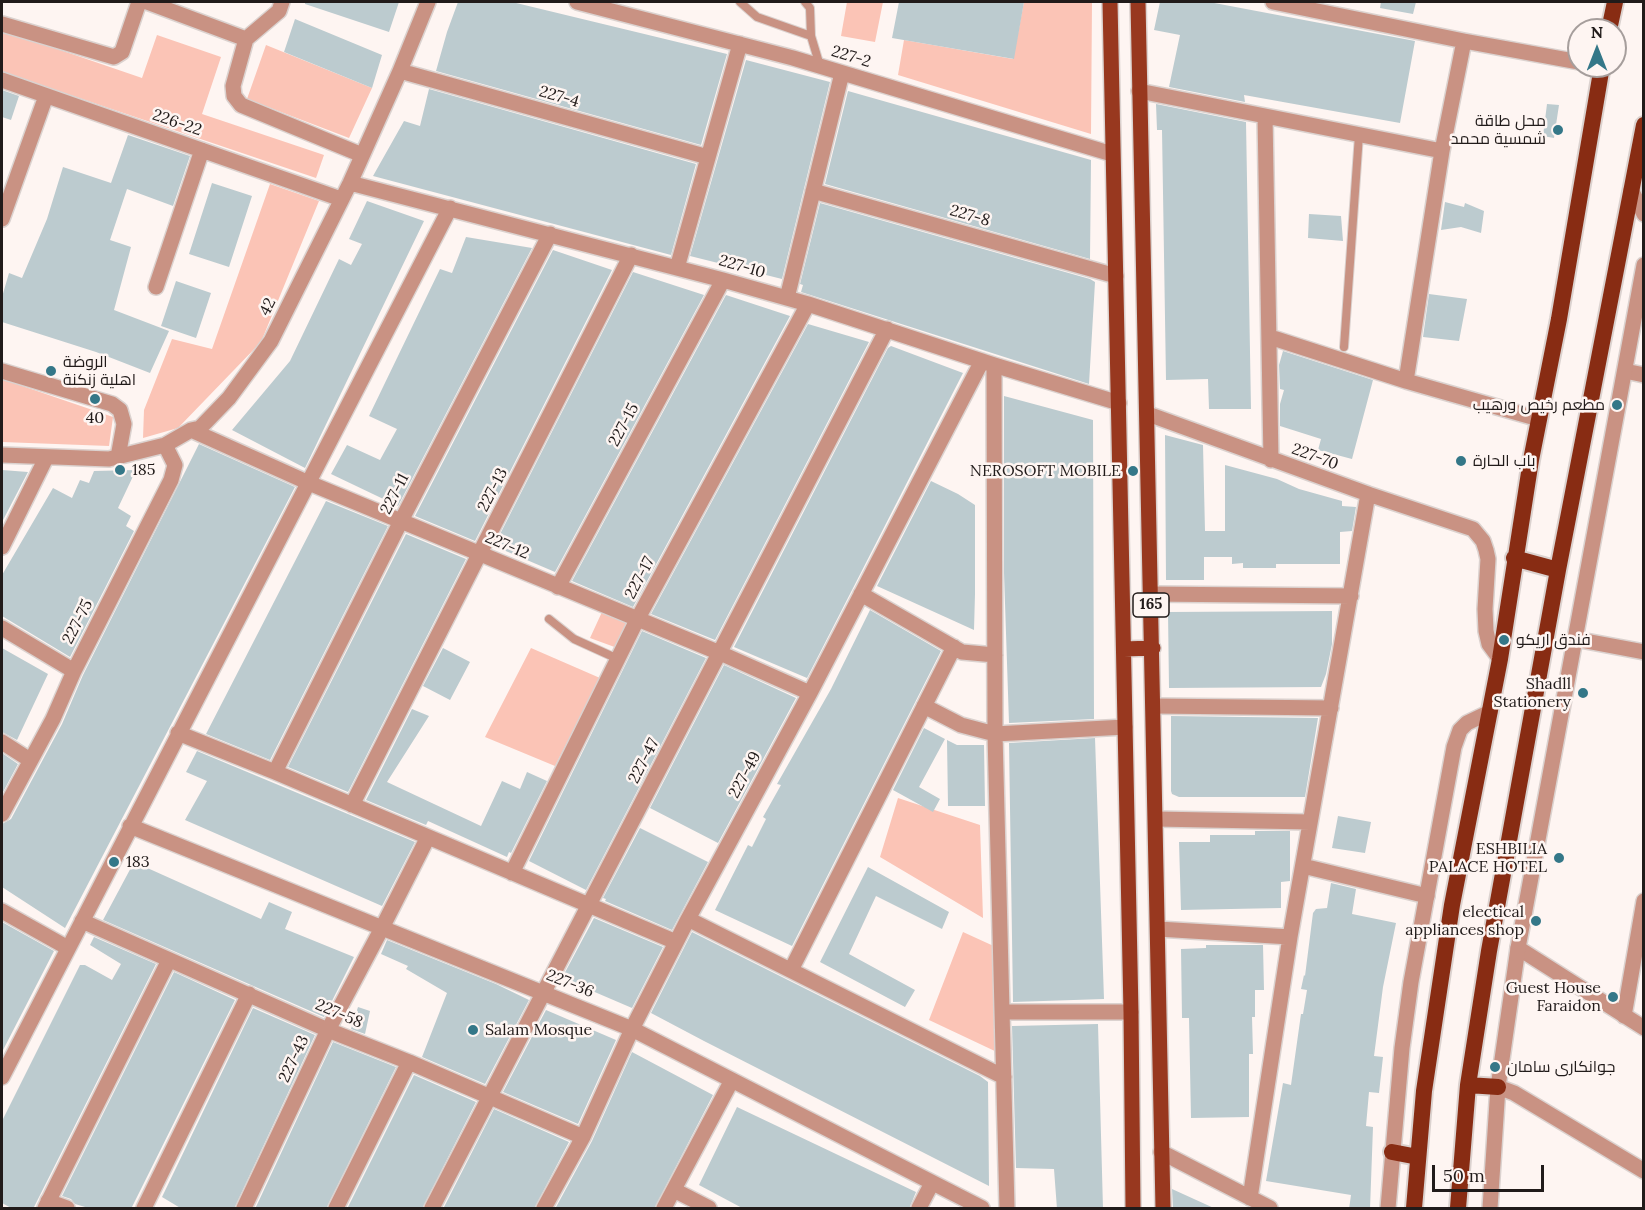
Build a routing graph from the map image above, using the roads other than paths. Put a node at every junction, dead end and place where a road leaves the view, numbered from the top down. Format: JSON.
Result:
{"nodes":[{"id":1,"x":139,"y":2,"type":"edge"},
{"id":2,"x":147,"y":2,"type":"edge"},
{"id":3,"x":282,"y":2,"type":"edge"},
{"id":4,"x":428,"y":2,"type":"edge"},
{"id":5,"x":577,"y":2,"type":"edge"},
{"id":6,"x":740,"y":2,"type":"edge"},
{"id":7,"x":806,"y":2,"type":"edge"},
{"id":8,"x":1110,"y":2,"type":"edge"},
{"id":9,"x":1138,"y":2,"type":"edge"},
{"id":10,"x":1273,"y":2,"type":"edge"},
{"id":11,"x":1615,"y":2,"type":"edge"},
{"id":12,"x":1612,"y":18,"type":"edge"},
{"id":13,"x":2,"y":24,"type":"edge"},
{"id":14,"x":811,"y":36,"type":"junction"},
{"id":15,"x":246,"y":39,"type":"junction"},
{"id":16,"x":1464,"y":41,"type":"junction"},
{"id":17,"x":740,"y":44,"type":"junction"},
{"id":18,"x":1567,"y":60,"type":"edge"},
{"id":19,"x":820,"y":66,"type":"junction"},
{"id":20,"x":400,"y":71,"type":"junction"},
{"id":21,"x":842,"y":73,"type":"junction"},
{"id":22,"x":1600,"y":78,"type":"edge"},
{"id":23,"x":2,"y":80,"type":"edge"},
{"id":24,"x":1139,"y":91,"type":"junction"},
{"id":25,"x":46,"y":96,"type":"junction"},
{"id":26,"x":1265,"y":116,"type":"junction"},
{"id":27,"x":1644,"y":125,"type":"edge"},
{"id":28,"x":1359,"y":135,"type":"junction"},
{"id":29,"x":202,"y":150,"type":"junction"},
{"id":30,"x":1442,"y":152,"type":"junction"},
{"id":31,"x":1112,"y":154,"type":"junction"},
{"id":32,"x":362,"y":156,"type":"junction"},
{"id":33,"x":708,"y":158,"type":"junction"},
{"id":34,"x":350,"y":183,"type":"junction"},
{"id":35,"x":813,"y":190,"type":"junction"},
{"id":36,"x":1631,"y":190,"type":"junction"},
{"id":37,"x":340,"y":199,"type":"junction"},
{"id":38,"x":450,"y":208,"type":"junction"},
{"id":39,"x":1644,"y":214,"type":"edge"},
{"id":40,"x":2,"y":219,"type":"edge"},
{"id":41,"x":550,"y":234,"type":"junction"},
{"id":42,"x":631,"y":255,"type":"junction"},
{"id":43,"x":1644,"y":265,"type":"edge"},
{"id":44,"x":677,"y":268,"type":"junction"},
{"id":45,"x":1116,"y":276,"type":"junction"},
{"id":46,"x":723,"y":280,"type":"junction"},
{"id":47,"x":156,"y":287,"type":"dead end"},
{"id":48,"x":787,"y":298,"type":"junction"},
{"id":49,"x":808,"y":304,"type":"junction"},
{"id":50,"x":887,"y":329,"type":"junction"},
{"id":51,"x":1270,"y":337,"type":"junction"},
{"id":52,"x":1344,"y":346,"type":"dead end"},
{"id":53,"x":988,"y":363,"type":"junction"},
{"id":54,"x":1625,"y":371,"type":"junction"},
{"id":55,"x":2,"y":372,"type":"edge"},
{"id":56,"x":1644,"y":375,"type":"edge"},
{"id":57,"x":1406,"y":381,"type":"junction"},
{"id":58,"x":1119,"y":403,"type":"junction"},
{"id":59,"x":1148,"y":414,"type":"junction"},
{"id":60,"x":1539,"y":419,"type":"junction"},
{"id":61,"x":191,"y":430,"type":"junction"},
{"id":62,"x":165,"y":445,"type":"junction"},
{"id":63,"x":2,"y":455,"type":"edge"},
{"id":64,"x":118,"y":457,"type":"junction"},
{"id":65,"x":46,"y":458,"type":"junction"},
{"id":66,"x":1271,"y":460,"type":"junction"},
{"id":67,"x":309,"y":483,"type":"junction"},
{"id":68,"x":1368,"y":494,"type":"junction"},
{"id":69,"x":401,"y":521,"type":"junction"},
{"id":70,"x":2,"y":547,"type":"edge"},
{"id":71,"x":480,"y":555,"type":"junction"},
{"id":72,"x":1515,"y":558,"type":"junction"},
{"id":73,"x":1558,"y":570,"type":"junction"},
{"id":74,"x":558,"y":587,"type":"junction"},
{"id":75,"x":861,"y":594,"type":"junction"},
{"id":76,"x":1150,"y":594,"type":"junction"},
{"id":77,"x":1351,"y":596,"type":"junction"},
{"id":78,"x":549,"y":619,"type":"dead end"},
{"id":79,"x":637,"y":620,"type":"junction"},
{"id":80,"x":2,"y":628,"type":"edge"},
{"id":81,"x":1575,"y":639,"type":"junction"},
{"id":82,"x":954,"y":647,"type":"junction"},
{"id":83,"x":1153,"y":648,"type":"junction"},
{"id":84,"x":1124,"y":649,"type":"junction"},
{"id":85,"x":1644,"y":652,"type":"edge"},
{"id":86,"x":720,"y":653,"type":"junction"},
{"id":87,"x":995,"y":655,"type":"junction"},
{"id":88,"x":618,"y":659,"type":"junction"},
{"id":89,"x":1500,"y":659,"type":"junction"},
{"id":90,"x":74,"y":671,"type":"junction"},
{"id":91,"x":810,"y":693,"type":"junction"},
{"id":92,"x":924,"y":706,"type":"junction"},
{"id":93,"x":1154,"y":706,"type":"junction"},
{"id":94,"x":1331,"y":708,"type":"junction"},
{"id":95,"x":1490,"y":712,"type":"junction"},
{"id":96,"x":1125,"y":727,"type":"junction"},
{"id":97,"x":178,"y":733,"type":"junction"},
{"id":98,"x":995,"y":734,"type":"junction"},
{"id":99,"x":2,"y":742,"type":"edge"},
{"id":100,"x":30,"y":760,"type":"junction"},
{"id":101,"x":275,"y":772,"type":"junction"},
{"id":102,"x":352,"y":805,"type":"junction"},
{"id":103,"x":2,"y":814,"type":"edge"},
{"id":104,"x":1156,"y":819,"type":"junction"},
{"id":105,"x":1310,"y":822,"type":"junction"},
{"id":106,"x":130,"y":826,"type":"junction"},
{"id":107,"x":428,"y":837,"type":"junction"},
{"id":108,"x":1303,"y":866,"type":"junction"},
{"id":109,"x":512,"y":873,"type":"junction"},
{"id":110,"x":1427,"y":896,"type":"junction"},
{"id":111,"x":1644,"y":901,"type":"edge"},
{"id":112,"x":591,"y":905,"type":"junction"},
{"id":113,"x":2,"y":911,"type":"edge"},
{"id":114,"x":688,"y":919,"type":"junction"},
{"id":115,"x":82,"y":921,"type":"junction"},
{"id":116,"x":382,"y":928,"type":"junction"},
{"id":117,"x":1158,"y":929,"type":"junction"},
{"id":118,"x":1290,"y":937,"type":"junction"},
{"id":119,"x":676,"y":942,"type":"junction"},
{"id":120,"x":68,"y":948,"type":"junction"},
{"id":121,"x":1518,"y":948,"type":"junction"},
{"id":122,"x":169,"y":960,"type":"junction"},
{"id":123,"x":791,"y":970,"type":"junction"},
{"id":124,"x":544,"y":993,"type":"junction"},
{"id":125,"x":249,"y":994,"type":"junction"},
{"id":126,"x":1003,"y":1012,"type":"junction"},
{"id":127,"x":1131,"y":1012,"type":"junction"},
{"id":128,"x":1624,"y":1016,"type":"junction"},
{"id":129,"x":1644,"y":1028,"type":"edge"},
{"id":130,"x":632,"y":1029,"type":"junction"},
{"id":131,"x":328,"y":1030,"type":"junction"},
{"id":132,"x":409,"y":1062,"type":"junction"},
{"id":133,"x":2,"y":1077,"type":"edge"},
{"id":134,"x":1004,"y":1077,"type":"junction"},
{"id":135,"x":732,"y":1080,"type":"junction"},
{"id":136,"x":1468,"y":1085,"type":"junction"},
{"id":137,"x":1498,"y":1087,"type":"junction"},
{"id":138,"x":490,"y":1096,"type":"junction"},
{"id":139,"x":583,"y":1137,"type":"junction"},
{"id":140,"x":1161,"y":1152,"type":"junction"},
{"id":141,"x":1392,"y":1152,"type":"junction"},
{"id":142,"x":1418,"y":1157,"type":"junction"},
{"id":143,"x":1644,"y":1171,"type":"edge"},
{"id":144,"x":932,"y":1183,"type":"junction"},
{"id":145,"x":674,"y":1190,"type":"junction"},
{"id":146,"x":1250,"y":1198,"type":"junction"},
{"id":147,"x":46,"y":1205,"type":"edge"},
{"id":148,"x":147,"y":1207,"type":"edge"},
{"id":149,"x":67,"y":1209,"type":"edge"},
{"id":150,"x":244,"y":1209,"type":"edge"},
{"id":151,"x":336,"y":1209,"type":"edge"},
{"id":152,"x":432,"y":1209,"type":"edge"},
{"id":153,"x":544,"y":1209,"type":"edge"},
{"id":154,"x":664,"y":1209,"type":"edge"},
{"id":155,"x":709,"y":1209,"type":"edge"},
{"id":156,"x":919,"y":1209,"type":"edge"},
{"id":157,"x":982,"y":1209,"type":"edge"},
{"id":158,"x":1007,"y":1209,"type":"edge"},
{"id":159,"x":1133,"y":1209,"type":"edge"},
{"id":160,"x":1163,"y":1209,"type":"edge"},
{"id":161,"x":1269,"y":1209,"type":"edge"},
{"id":162,"x":1388,"y":1209,"type":"edge"},
{"id":163,"x":1414,"y":1209,"type":"edge"},
{"id":164,"x":1458,"y":1209,"type":"edge"},
{"id":165,"x":1490,"y":1209,"type":"edge"}],
"edges":[{"from":1,"to":13,"type":"street"},
{"from":2,"to":15,"type":"street"},
{"from":3,"to":15,"type":"street"},
{"from":4,"to":20,"type":"street","name":"42"},
{"from":5,"to":17,"type":"street","name":"227-2"},
{"from":6,"to":14,"type":"lane"},
{"from":7,"to":14,"type":"lane"},
{"from":8,"to":31,"type":"main road","number":"165"},
{"from":9,"to":24,"type":"main road","number":"165"},
{"from":10,"to":16,"type":"street"},
{"from":11,"to":12,"type":"highway"},
{"from":14,"to":19,"type":"lane"},
{"from":15,"to":32,"type":"street"},
{"from":16,"to":18,"type":"street"},
{"from":16,"to":30,"type":"street"},
{"from":17,"to":19,"type":"street","name":"227-2"},
{"from":17,"to":33,"type":"street"},
{"from":19,"to":21,"type":"street","name":"227-2"},
{"from":20,"to":32,"type":"street","name":"42"},
{"from":20,"to":33,"type":"street","name":"227-4"},
{"from":21,"to":31,"type":"street","name":"227-2"},
{"from":21,"to":35,"type":"street"},
{"from":22,"to":60,"type":"highway"},
{"from":23,"to":25,"type":"street","name":"226-22"},
{"from":24,"to":26,"type":"street"},
{"from":24,"to":59,"type":"main road","number":"165"},
{"from":25,"to":29,"type":"street","name":"226-22"},
{"from":25,"to":40,"type":"street"},
{"from":26,"to":28,"type":"street"},
{"from":26,"to":51,"type":"street"},
{"from":27,"to":36,"type":"highway"},
{"from":28,"to":30,"type":"street"},
{"from":28,"to":52,"type":"lane"},
{"from":29,"to":37,"type":"street","name":"226-22"},
{"from":29,"to":47,"type":"street"},
{"from":30,"to":57,"type":"street"},
{"from":31,"to":45,"type":"main road","number":"165"},
{"from":32,"to":34,"type":"street","name":"42"},
{"from":33,"to":44,"type":"street"},
{"from":34,"to":37,"type":"street","name":"42"},
{"from":34,"to":38,"type":"street","name":"227-10"},
{"from":35,"to":45,"type":"street","name":"227-8"},
{"from":35,"to":48,"type":"street"},
{"from":36,"to":39,"type":"street"},
{"from":36,"to":73,"type":"highway"},
{"from":37,"to":61,"type":"street","name":"42"},
{"from":38,"to":41,"type":"street","name":"227-10"},
{"from":38,"to":67,"type":"street"},
{"from":41,"to":42,"type":"street","name":"227-10"},
{"from":41,"to":69,"type":"street","name":"227-11"},
{"from":42,"to":44,"type":"street","name":"227-10"},
{"from":42,"to":71,"type":"street","name":"227-13"},
{"from":43,"to":54,"type":"street"},
{"from":44,"to":46,"type":"street","name":"227-10"},
{"from":45,"to":58,"type":"main road","number":"165"},
{"from":46,"to":48,"type":"street","name":"227-10"},
{"from":46,"to":74,"type":"street","name":"227-15"},
{"from":48,"to":49,"type":"street","name":"227-10"},
{"from":49,"to":50,"type":"street","name":"227-10"},
{"from":49,"to":79,"type":"street","name":"227-17"},
{"from":50,"to":53,"type":"street","name":"227-10"},
{"from":50,"to":86,"type":"street","name":"227-47"},
{"from":51,"to":57,"type":"street"},
{"from":51,"to":66,"type":"street"},
{"from":53,"to":58,"type":"street","name":"227-10"},
{"from":53,"to":75,"type":"street","name":"227-49"},
{"from":53,"to":87,"type":"street"},
{"from":54,"to":56,"type":"street"},
{"from":54,"to":81,"type":"street"},
{"from":55,"to":64,"type":"street"},
{"from":57,"to":60,"type":"street"},
{"from":58,"to":84,"type":"main road","number":"165"},
{"from":59,"to":66,"type":"street","name":"227-70"},
{"from":59,"to":76,"type":"main road","number":"165"},
{"from":60,"to":72,"type":"highway"},
{"from":61,"to":62,"type":"street","name":"42"},
{"from":61,"to":67,"type":"street","name":"227-12"},
{"from":62,"to":64,"type":"street","name":"42"},
{"from":62,"to":90,"type":"street","name":"227-75"},
{"from":63,"to":65,"type":"street","name":"42"},
{"from":64,"to":65,"type":"street","name":"42"},
{"from":65,"to":70,"type":"street"},
{"from":66,"to":68,"type":"street","name":"227-70"},
{"from":67,"to":69,"type":"street","name":"227-12"},
{"from":67,"to":97,"type":"street"},
{"from":68,"to":77,"type":"street"},
{"from":68,"to":89,"type":"street","name":"227-70"},
{"from":69,"to":71,"type":"street","name":"227-12"},
{"from":69,"to":101,"type":"street","name":"227-11"},
{"from":71,"to":74,"type":"street","name":"227-12"},
{"from":71,"to":102,"type":"street","name":"227-13"},
{"from":72,"to":73,"type":"highway"},
{"from":72,"to":89,"type":"highway"},
{"from":73,"to":136,"type":"highway"},
{"from":74,"to":79,"type":"street","name":"227-12"},
{"from":75,"to":82,"type":"street"},
{"from":75,"to":91,"type":"street","name":"227-49"},
{"from":76,"to":77,"type":"street"},
{"from":76,"to":83,"type":"main road","number":"165"},
{"from":77,"to":94,"type":"street"},
{"from":78,"to":88,"type":"lane"},
{"from":79,"to":86,"type":"street","name":"227-12"},
{"from":79,"to":88,"type":"street","name":"227-17"},
{"from":80,"to":90,"type":"street"},
{"from":81,"to":85,"type":"street"},
{"from":81,"to":121,"type":"street"},
{"from":82,"to":87,"type":"street"},
{"from":82,"to":92,"type":"street"},
{"from":83,"to":84,"type":"main road"},
{"from":83,"to":93,"type":"main road","number":"165"},
{"from":84,"to":96,"type":"main road","number":"165"},
{"from":86,"to":91,"type":"street","name":"227-12"},
{"from":86,"to":112,"type":"street","name":"227-47"},
{"from":87,"to":98,"type":"street"},
{"from":88,"to":109,"type":"street","name":"227-17"},
{"from":89,"to":95,"type":"highway"},
{"from":90,"to":100,"type":"street","name":"227-75"},
{"from":91,"to":114,"type":"street","name":"227-49"},
{"from":92,"to":98,"type":"street"},
{"from":92,"to":123,"type":"street"},
{"from":93,"to":94,"type":"street"},
{"from":93,"to":104,"type":"main road","number":"165"},
{"from":94,"to":105,"type":"street"},
{"from":95,"to":110,"type":"street"},
{"from":95,"to":142,"type":"highway"},
{"from":96,"to":98,"type":"street"},
{"from":96,"to":127,"type":"main road","number":"165"},
{"from":97,"to":101,"type":"street"},
{"from":97,"to":106,"type":"street"},
{"from":98,"to":126,"type":"street"},
{"from":99,"to":100,"type":"street"},
{"from":100,"to":103,"type":"street","name":"227-75"},
{"from":101,"to":102,"type":"street"},
{"from":102,"to":107,"type":"street"},
{"from":104,"to":105,"type":"street"},
{"from":104,"to":117,"type":"main road","number":"165"},
{"from":105,"to":108,"type":"street"},
{"from":106,"to":115,"type":"street"},
{"from":106,"to":116,"type":"street","name":"227-36"},
{"from":107,"to":109,"type":"street"},
{"from":107,"to":116,"type":"street","name":"227-43"},
{"from":108,"to":110,"type":"street"},
{"from":108,"to":118,"type":"street"},
{"from":109,"to":112,"type":"street"},
{"from":110,"to":141,"type":"street"},
{"from":111,"to":128,"type":"street"},
{"from":112,"to":119,"type":"street"},
{"from":112,"to":124,"type":"street","name":"227-47"},
{"from":113,"to":120,"type":"street"},
{"from":114,"to":119,"type":"street","name":"227-49"},
{"from":114,"to":123,"type":"street"},
{"from":115,"to":120,"type":"street"},
{"from":115,"to":122,"type":"street","name":"227-58"},
{"from":116,"to":124,"type":"street","name":"227-36"},
{"from":116,"to":131,"type":"street","name":"227-43"},
{"from":117,"to":118,"type":"street"},
{"from":117,"to":140,"type":"main road","number":"165"},
{"from":118,"to":146,"type":"street"},
{"from":119,"to":130,"type":"street","name":"227-49"},
{"from":120,"to":133,"type":"street"},
{"from":121,"to":128,"type":"street"},
{"from":121,"to":137,"type":"street"},
{"from":122,"to":125,"type":"street","name":"227-58"},
{"from":122,"to":147,"type":"street"},
{"from":123,"to":134,"type":"street"},
{"from":124,"to":130,"type":"street","name":"227-36"},
{"from":124,"to":138,"type":"street","name":"227-47"},
{"from":125,"to":131,"type":"street","name":"227-58"},
{"from":125,"to":148,"type":"street"},
{"from":126,"to":127,"type":"street"},
{"from":126,"to":134,"type":"street"},
{"from":127,"to":159,"type":"main road","number":"165"},
{"from":128,"to":129,"type":"street"},
{"from":130,"to":135,"type":"street","name":"227-36"},
{"from":130,"to":139,"type":"street","name":"227-49"},
{"from":131,"to":132,"type":"street","name":"227-58"},
{"from":131,"to":150,"type":"street","name":"227-43"},
{"from":132,"to":138,"type":"street","name":"227-58"},
{"from":132,"to":151,"type":"street"},
{"from":134,"to":158,"type":"street"},
{"from":135,"to":144,"type":"street","name":"227-36"},
{"from":135,"to":145,"type":"street"},
{"from":136,"to":137,"type":"highway"},
{"from":136,"to":164,"type":"highway"},
{"from":137,"to":143,"type":"street"},
{"from":137,"to":165,"type":"street"},
{"from":138,"to":139,"type":"street","name":"227-58"},
{"from":138,"to":152,"type":"street","name":"227-47"},
{"from":139,"to":153,"type":"street","name":"227-49"},
{"from":140,"to":146,"type":"street"},
{"from":140,"to":160,"type":"main road","number":"165"},
{"from":141,"to":142,"type":"highway"},
{"from":141,"to":162,"type":"street"},
{"from":142,"to":163,"type":"highway"},
{"from":144,"to":156,"type":"street"},
{"from":144,"to":157,"type":"street","name":"227-36"},
{"from":145,"to":154,"type":"street"},
{"from":145,"to":155,"type":"street"},
{"from":146,"to":161,"type":"street"},
{"from":147,"to":149,"type":"street"}]}
